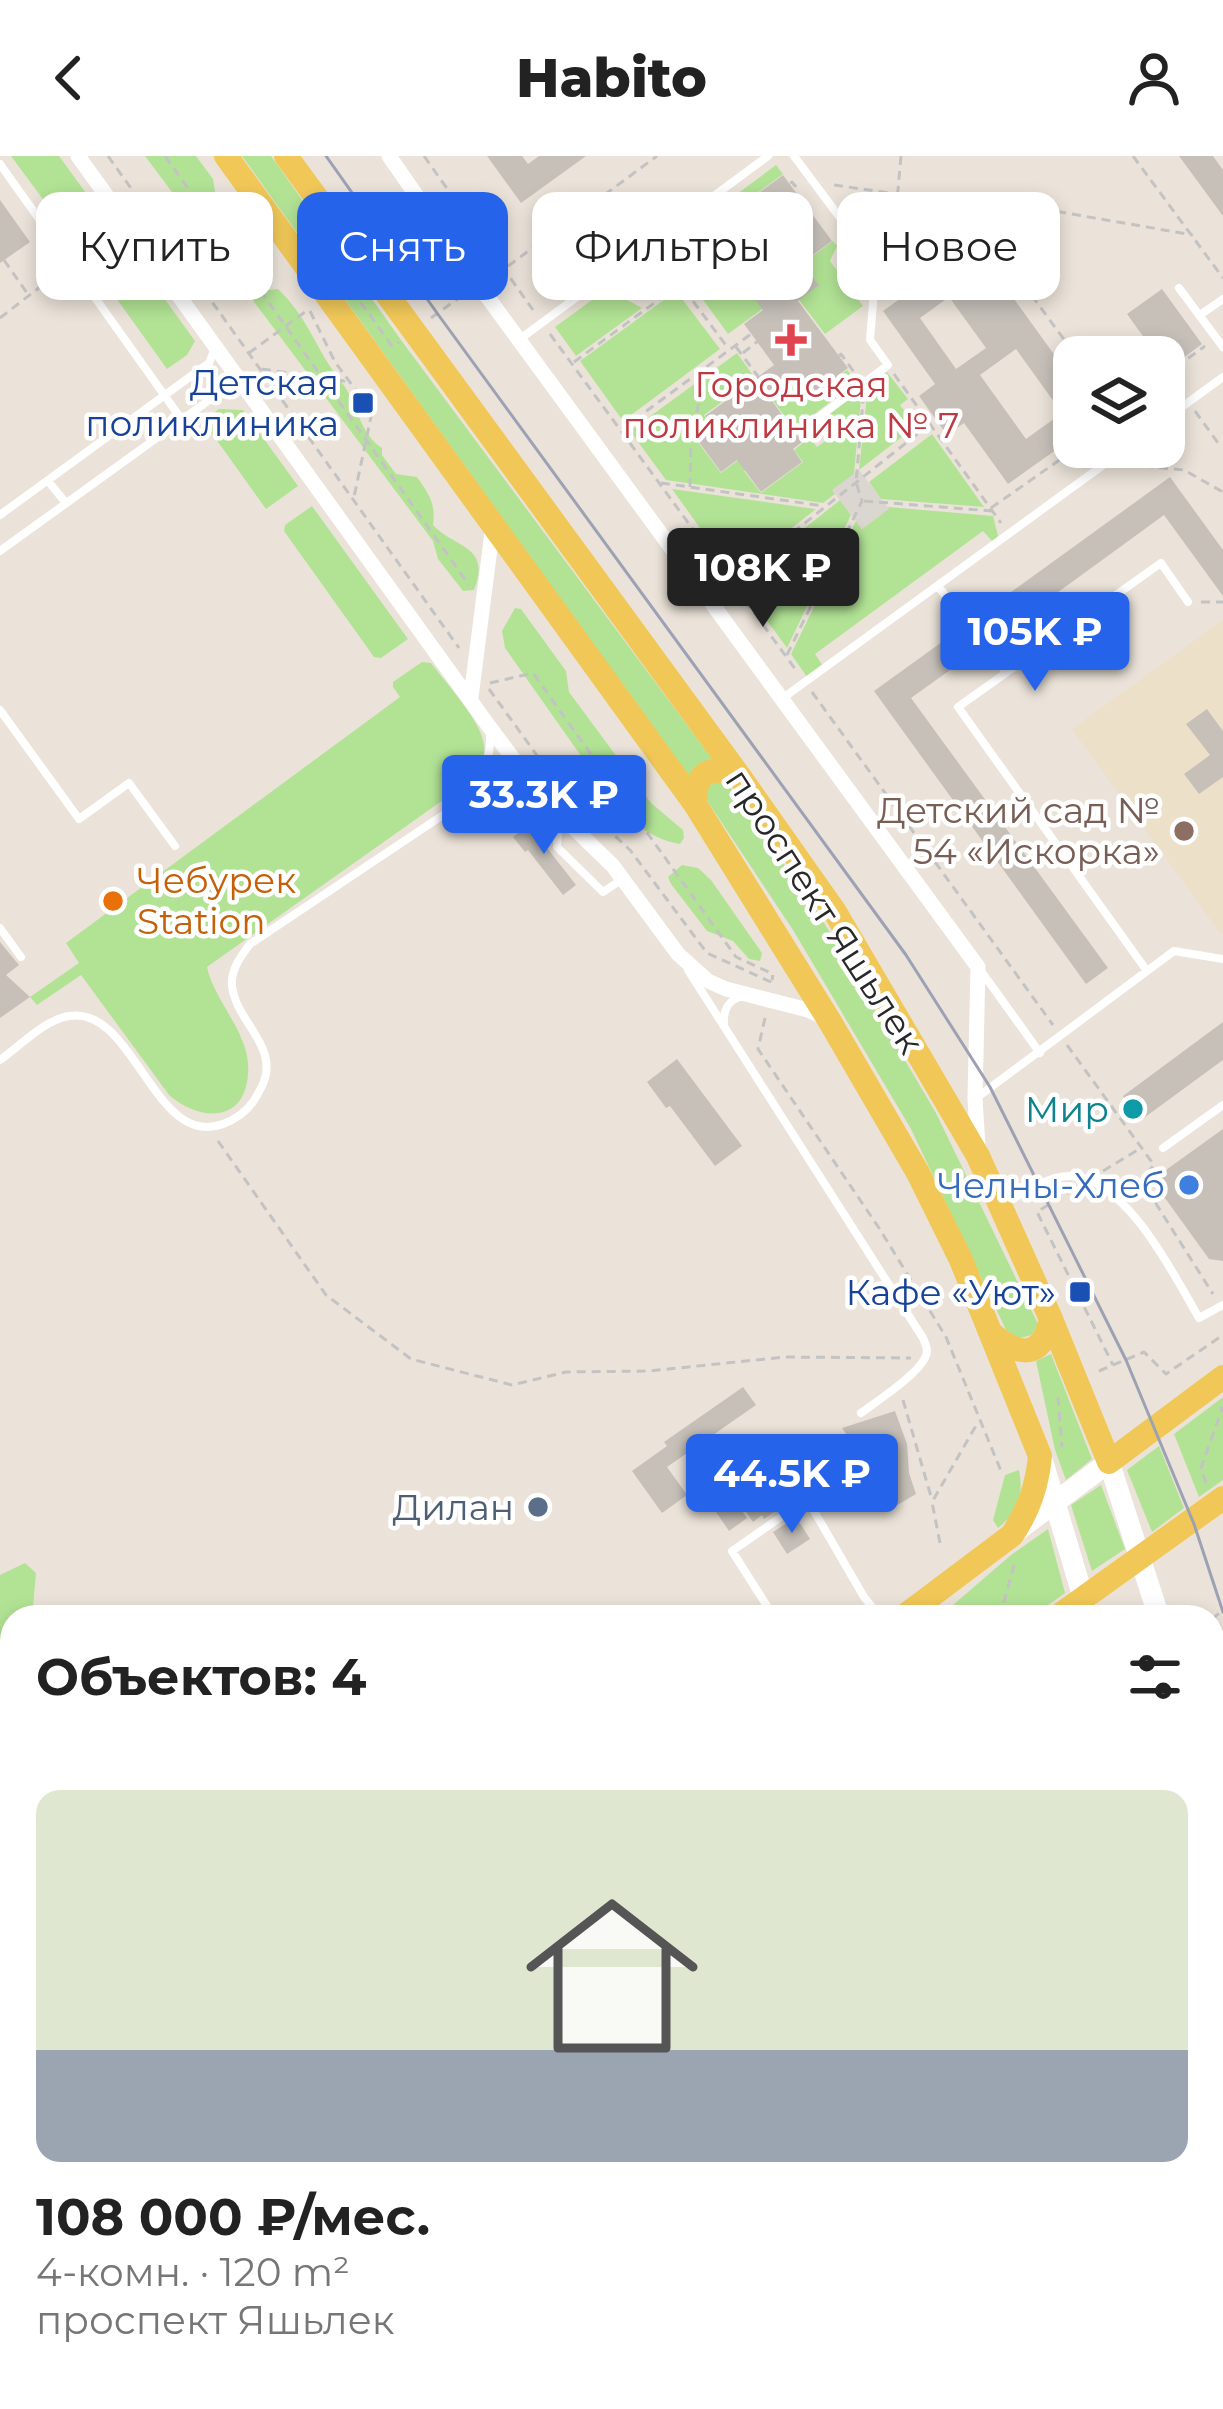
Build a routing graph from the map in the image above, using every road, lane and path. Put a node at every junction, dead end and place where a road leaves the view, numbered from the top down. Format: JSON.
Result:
{"nodes":[{"id":1,"x":78,"y":156,"type":"edge"},
{"id":2,"x":108,"y":156,"type":"edge"},
{"id":3,"x":165,"y":156,"type":"edge"},
{"id":4,"x":226,"y":156,"type":"edge"},
{"id":5,"x":286,"y":156,"type":"edge"},
{"id":6,"x":424,"y":156,"type":"edge"},
{"id":7,"x":657,"y":156,"type":"edge"},
{"id":8,"x":768,"y":156,"type":"edge"},
{"id":9,"x":794,"y":156,"type":"edge"},
{"id":10,"x":901,"y":156,"type":"edge"},
{"id":11,"x":1133,"y":156,"type":"edge"},
{"id":12,"x":393,"y":158,"type":"edge"},
{"id":13,"x":0,"y":164,"type":"edge"},
{"id":14,"x":814,"y":183,"type":"junction"},
{"id":15,"x":416,"y":192,"type":"edge"},
{"id":16,"x":449,"y":192,"type":"edge"},
{"id":17,"x":719,"y":192,"type":"edge"},
{"id":18,"x":890,"y":192,"type":"edge"},
{"id":19,"x":898,"y":192,"type":"edge"},
{"id":20,"x":1060,"y":212,"type":"edge"},
{"id":21,"x":1193,"y":235,"type":"junction"},
{"id":22,"x":4,"y":260,"type":"dead end"},
{"id":23,"x":508,"y":268,"type":"edge"},
{"id":24,"x":508,"y":276,"type":"edge"},
{"id":25,"x":1223,"y":278,"type":"edge"},
{"id":26,"x":1179,"y":287,"type":"dead end"},
{"id":27,"x":29,"y":295,"type":"dead end"},
{"id":28,"x":1223,"y":298,"type":"edge"},
{"id":29,"x":359,"y":300,"type":"edge"},
{"id":30,"x":456,"y":300,"type":"edge"},
{"id":31,"x":490,"y":300,"type":"edge"},
{"id":32,"x":573,"y":300,"type":"edge"},
{"id":33,"x":658,"y":300,"type":"edge"},
{"id":34,"x":692,"y":300,"type":"edge"},
{"id":35,"x":1035,"y":300,"type":"edge"},
{"id":36,"x":452,"y":303,"type":"junction"},
{"id":37,"x":458,"y":312,"type":"dead end"},
{"id":38,"x":538,"y":316,"type":"dead end"},
{"id":39,"x":1199,"y":316,"type":"junction"},
{"id":40,"x":425,"y":323,"type":"dead end"},
{"id":41,"x":284,"y":327,"type":"junction"},
{"id":42,"x":546,"y":328,"type":"dead end"},
{"id":43,"x":751,"y":334,"type":"dead end"},
{"id":44,"x":1062,"y":336,"type":"edge"},
{"id":45,"x":1216,"y":338,"type":"junction"},
{"id":46,"x":520,"y":339,"type":"junction"},
{"id":47,"x":401,"y":340,"type":"dead end"},
{"id":48,"x":758,"y":341,"type":"dead end"},
{"id":49,"x":215,"y":346,"type":"junction"},
{"id":50,"x":735,"y":346,"type":"junction"},
{"id":51,"x":1223,"y":347,"type":"edge"},
{"id":52,"x":729,"y":350,"type":"junction"},
{"id":53,"x":249,"y":353,"type":"junction"},
{"id":54,"x":742,"y":354,"type":"junction"},
{"id":55,"x":839,"y":356,"type":"dead end"},
{"id":56,"x":1185,"y":359,"type":"edge"},
{"id":57,"x":572,"y":363,"type":"junction"},
{"id":58,"x":888,"y":365,"type":"junction"},
{"id":59,"x":707,"y":366,"type":"junction"},
{"id":60,"x":260,"y":369,"type":"junction"},
{"id":61,"x":238,"y":370,"type":"junction"},
{"id":62,"x":1223,"y":377,"type":"edge"},
{"id":63,"x":348,"y":378,"type":"junction"},
{"id":64,"x":321,"y":379,"type":"junction"},
{"id":65,"x":863,"y":383,"type":"junction"},
{"id":66,"x":766,"y":387,"type":"dead end"},
{"id":67,"x":165,"y":397,"type":"junction"},
{"id":68,"x":1189,"y":402,"type":"junction"},
{"id":69,"x":1185,"y":405,"type":"edge"},
{"id":70,"x":182,"y":420,"type":"junction"},
{"id":71,"x":930,"y":424,"type":"junction"},
{"id":72,"x":807,"y":426,"type":"dead end"},
{"id":73,"x":620,"y":430,"type":"junction"},
{"id":74,"x":1223,"y":432,"type":"edge"},
{"id":75,"x":366,"y":441,"type":"junction"},
{"id":76,"x":1053,"y":465,"type":"edge"},
{"id":77,"x":1099,"y":468,"type":"edge"},
{"id":78,"x":1164,"y":468,"type":"edge"},
{"id":79,"x":48,"y":481,"type":"junction"},
{"id":80,"x":856,"y":482,"type":"junction"},
{"id":81,"x":659,"y":483,"type":"junction"},
{"id":82,"x":690,"y":488,"type":"junction"},
{"id":83,"x":1223,"y":492,"type":"edge"},
{"id":84,"x":354,"y":499,"type":"junction"},
{"id":85,"x":862,"y":501,"type":"junction"},
{"id":86,"x":66,"y":503,"type":"junction"},
{"id":87,"x":825,"y":507,"type":"junction"},
{"id":88,"x":992,"y":510,"type":"junction"},
{"id":89,"x":0,"y":515,"type":"edge"},
{"id":90,"x":493,"y":525,"type":"junction"},
{"id":91,"x":1009,"y":534,"type":"junction"},
{"id":92,"x":0,"y":551,"type":"edge"},
{"id":93,"x":731,"y":582,"type":"junction"},
{"id":94,"x":470,"y":586,"type":"dead end"},
{"id":95,"x":938,"y":586,"type":"junction"},
{"id":96,"x":1189,"y":602,"type":"joint"},
{"id":97,"x":1223,"y":602,"type":"edge"},
{"id":98,"x":968,"y":624,"type":"dead end"},
{"id":99,"x":984,"y":646,"type":"dead end"},
{"id":100,"x":786,"y":657,"type":"junction"},
{"id":101,"x":474,"y":669,"type":"junction"},
{"id":102,"x":1006,"y":673,"type":"junction"},
{"id":103,"x":801,"y":677,"type":"dead end"},
{"id":104,"x":809,"y":688,"type":"dead end"},
{"id":105,"x":471,"y":698,"type":"junction"},
{"id":106,"x":782,"y":699,"type":"junction"},
{"id":107,"x":0,"y":710,"type":"edge"},
{"id":108,"x":488,"y":725,"type":"junction"},
{"id":109,"x":740,"y":777,"type":"junction"},
{"id":110,"x":542,"y":797,"type":"junction"},
{"id":111,"x":464,"y":801,"type":"junction"},
{"id":112,"x":695,"y":804,"type":"junction"},
{"id":113,"x":559,"y":813,"type":"junction"},
{"id":114,"x":175,"y":846,"type":"dead end"},
{"id":115,"x":622,"y":879,"type":"junction"},
{"id":116,"x":0,"y":928,"type":"edge"},
{"id":117,"x":678,"y":953,"type":"junction"},
{"id":118,"x":22,"y":957,"type":"dead end"},
{"id":119,"x":1223,"y":959,"type":"edge"},
{"id":120,"x":978,"y":967,"type":"junction"},
{"id":121,"x":1147,"y":971,"type":"junction"},
{"id":122,"x":770,"y":990,"type":"junction"},
{"id":123,"x":749,"y":995,"type":"junction"},
{"id":124,"x":829,"y":1020,"type":"junction"},
{"id":125,"x":724,"y":1026,"type":"junction"},
{"id":126,"x":1057,"y":1031,"type":"dead end"},
{"id":127,"x":1066,"y":1043,"type":"dead end"},
{"id":128,"x":1040,"y":1053,"type":"junction"},
{"id":129,"x":0,"y":1060,"type":"edge"},
{"id":130,"x":975,"y":1098,"type":"junction"},
{"id":131,"x":1223,"y":1106,"type":"edge"},
{"id":132,"x":207,"y":1125,"type":"junction"},
{"id":133,"x":1141,"y":1148,"type":"junction"},
{"id":134,"x":1163,"y":1148,"type":"dead end"},
{"id":135,"x":978,"y":1156,"type":"junction"},
{"id":136,"x":1090,"y":1179,"type":"junction"},
{"id":137,"x":1001,"y":1205,"type":"junction"},
{"id":138,"x":1222,"y":1306,"type":"edge"},
{"id":139,"x":1051,"y":1319,"type":"junction"},
{"id":140,"x":992,"y":1334,"type":"junction"},
{"id":141,"x":1223,"y":1335,"type":"edge"},
{"id":142,"x":925,"y":1358,"type":"junction"},
{"id":143,"x":1113,"y":1365,"type":"junction"},
{"id":144,"x":1099,"y":1371,"type":"dead end"},
{"id":145,"x":898,"y":1386,"type":"junction"},
{"id":146,"x":1064,"y":1388,"type":"dead end"},
{"id":147,"x":1220,"y":1390,"type":"edge"},
{"id":148,"x":860,"y":1413,"type":"dead end"},
{"id":149,"x":979,"y":1420,"type":"junction"},
{"id":150,"x":1048,"y":1453,"type":"junction"},
{"id":151,"x":1109,"y":1462,"type":"junction"},
{"id":152,"x":1001,"y":1471,"type":"dead end"},
{"id":153,"x":1216,"y":1494,"type":"edge"},
{"id":154,"x":932,"y":1502,"type":"junction"},
{"id":155,"x":1053,"y":1503,"type":"junction"},
{"id":156,"x":940,"y":1543,"type":"dead end"},
{"id":157,"x":1011,"y":1545,"type":"junction"},
{"id":158,"x":1141,"y":1556,"type":"junction"},
{"id":159,"x":767,"y":1605,"type":"edge"},
{"id":160,"x":870,"y":1605,"type":"edge"},
{"id":161,"x":921,"y":1605,"type":"edge"},
{"id":162,"x":1003,"y":1605,"type":"edge"},
{"id":163,"x":1085,"y":1605,"type":"edge"},
{"id":164,"x":1088,"y":1605,"type":"edge"},
{"id":165,"x":1155,"y":1605,"type":"edge"}],
"edges":[{"from":1,"to":49,"type":"street"},
{"from":2,"to":53,"type":"path"},
{"from":3,"to":41,"type":"path"},
{"from":4,"to":90,"type":"main road","name":"проспект Яшьлек"},
{"from":5,"to":109,"type":"main road","name":"проспект Яшьлек"},
{"from":6,"to":16,"type":"path"},
{"from":7,"to":23,"type":"path"},
{"from":8,"to":17,"type":"lane"},
{"from":9,"to":14,"type":"lane"},
{"from":10,"to":19,"type":"path"},
{"from":11,"to":21,"type":"path"},
{"from":12,"to":15,"type":"street"},
{"from":13,"to":67,"type":"lane"},
{"from":14,"to":18,"type":"path"},
{"from":14,"to":58,"type":"lane"},
{"from":20,"to":21,"type":"path"},
{"from":21,"to":25,"type":"path"},
{"from":22,"to":27,"type":"path"},
{"from":24,"to":38,"type":"path"},
{"from":26,"to":39,"type":"lane"},
{"from":28,"to":39,"type":"lane"},
{"from":29,"to":47,"type":"path"},
{"from":30,"to":36,"type":"path"},
{"from":31,"to":46,"type":"street"},
{"from":32,"to":46,"type":"lane"},
{"from":33,"to":57,"type":"path"},
{"from":34,"to":52,"type":"path"},
{"from":35,"to":44,"type":"path"},
{"from":36,"to":37,"type":"path"},
{"from":36,"to":40,"type":"path"},
{"from":39,"to":45,"type":"lane"},
{"from":41,"to":53,"type":"path"},
{"from":41,"to":63,"type":"path"},
{"from":41,"to":64,"type":"path"},
{"from":42,"to":57,"type":"path"},
{"from":43,"to":50,"type":"path"},
{"from":45,"to":51,"type":"lane"},
{"from":45,"to":56,"type":"path"},
{"from":46,"to":106,"type":"street"},
{"from":48,"to":54,"type":"path"},
{"from":49,"to":61,"type":"street"},
{"from":49,"to":67,"type":"lane"},
{"from":50,"to":52,"type":"path"},
{"from":50,"to":54,"type":"path"},
{"from":52,"to":59,"type":"path"},
{"from":53,"to":60,"type":"path"},
{"from":53,"to":61,"type":"path"},
{"from":54,"to":66,"type":"path"},
{"from":55,"to":65,"type":"path"},
{"from":57,"to":73,"type":"path"},
{"from":58,"to":65,"type":"lane"},
{"from":58,"to":71,"type":"path"},
{"from":59,"to":73,"type":"path"},
{"from":59,"to":82,"type":"path"},
{"from":60,"to":64,"type":"path"},
{"from":60,"to":84,"type":"path"},
{"from":61,"to":70,"type":"lane"},
{"from":61,"to":105,"type":"street"},
{"from":62,"to":68,"type":"lane"},
{"from":63,"to":64,"type":"path"},
{"from":63,"to":75,"type":"path"},
{"from":64,"to":75,"type":"path"},
{"from":65,"to":72,"type":"lane"},
{"from":65,"to":80,"type":"path"},
{"from":67,"to":70,"type":"lane"},
{"from":67,"to":79,"type":"lane"},
{"from":68,"to":69,"type":"lane"},
{"from":68,"to":74,"type":"path"},
{"from":70,"to":86,"type":"lane"},
{"from":71,"to":80,"type":"path"},
{"from":71,"to":88,"type":"path"},
{"from":73,"to":81,"type":"path"},
{"from":75,"to":84,"type":"path"},
{"from":75,"to":94,"type":"path"},
{"from":76,"to":88,"type":"path"},
{"from":77,"to":91,"type":"lane"},
{"from":78,"to":83,"type":"path"},
{"from":79,"to":86,"type":"lane"},
{"from":79,"to":89,"type":"lane"},
{"from":80,"to":85,"type":"path"},
{"from":80,"to":87,"type":"path"},
{"from":81,"to":82,"type":"path"},
{"from":81,"to":93,"type":"path"},
{"from":82,"to":87,"type":"path"},
{"from":84,"to":101,"type":"path"},
{"from":85,"to":88,"type":"path"},
{"from":85,"to":100,"type":"path"},
{"from":86,"to":92,"type":"lane"},
{"from":87,"to":93,"type":"path"},
{"from":88,"to":91,"type":"path"},
{"from":90,"to":101,"type":"street"},
{"from":90,"to":112,"type":"main road","name":"проспект Яшьлек"},
{"from":91,"to":95,"type":"lane"},
{"from":93,"to":100,"type":"path"},
{"from":95,"to":98,"type":"lane"},
{"from":95,"to":106,"type":"lane"},
{"from":96,"to":97,"type":"path"},
{"from":96,"to":102,"type":"lane"},
{"from":99,"to":102,"type":"lane"},
{"from":100,"to":103,"type":"path"},
{"from":101,"to":105,"type":"street"},
{"from":102,"to":121,"type":"lane"},
{"from":104,"to":126,"type":"path"},
{"from":105,"to":108,"type":"street"},
{"from":106,"to":120,"type":"street"},
{"from":107,"to":114,"type":"lane"},
{"from":108,"to":110,"type":"street"},
{"from":108,"to":111,"type":"lane"},
{"from":109,"to":112,"type":"main road"},
{"from":109,"to":135,"type":"main road","name":"проспект Яшьлек"},
{"from":110,"to":111,"type":"lane"},
{"from":110,"to":113,"type":"street"},
{"from":111,"to":132,"type":"lane"},
{"from":112,"to":124,"type":"main road","name":"проспект Яшьлек"},
{"from":113,"to":115,"type":"street"},
{"from":113,"to":115,"type":"lane"},
{"from":115,"to":117,"type":"street"},
{"from":116,"to":118,"type":"lane"},
{"from":117,"to":123,"type":"street"},
{"from":117,"to":125,"type":"lane"},
{"from":119,"to":121,"type":"lane"},
{"from":120,"to":128,"type":"lane"},
{"from":120,"to":130,"type":"street"},
{"from":121,"to":128,"type":"lane"},
{"from":122,"to":122,"type":"path"},
{"from":122,"to":123,"type":"street"},
{"from":122,"to":124,"type":"street"},
{"from":122,"to":149,"type":"path"},
{"from":123,"to":125,"type":"lane"},
{"from":124,"to":140,"type":"main road","name":"проспект Яшьлек"},
{"from":125,"to":142,"type":"lane"},
{"from":127,"to":133,"type":"path"},
{"from":128,"to":130,"type":"lane"},
{"from":129,"to":132,"type":"lane"},
{"from":130,"to":135,"type":"street"},
{"from":131,"to":134,"type":"lane"},
{"from":132,"to":142,"type":"path"},
{"from":133,"to":136,"type":"path"},
{"from":133,"to":138,"type":"path"},
{"from":135,"to":137,"type":"main road","name":"проспект Яшьлек"},
{"from":136,"to":137,"type":"lane"},
{"from":136,"to":138,"type":"lane"},
{"from":136,"to":143,"type":"path"},
{"from":137,"to":139,"type":"main road","name":"проспект Яшьлек"},
{"from":139,"to":140,"type":"main road"},
{"from":139,"to":151,"type":"main road","name":"проспект Яшьлек"},
{"from":140,"to":150,"type":"main road","name":"проспект Яшьлек"},
{"from":141,"to":143,"type":"path"},
{"from":142,"to":145,"type":"lane"},
{"from":143,"to":144,"type":"path"},
{"from":145,"to":148,"type":"lane"},
{"from":145,"to":154,"type":"path"},
{"from":146,"to":150,"type":"path"},
{"from":147,"to":151,"type":"main road"},
{"from":147,"to":153,"type":"path"},
{"from":149,"to":152,"type":"path"},
{"from":149,"to":154,"type":"path"},
{"from":150,"to":155,"type":"main road","name":"проспект Яшьлек"},
{"from":150,"to":157,"type":"main road"},
{"from":151,"to":155,"type":"main road"},
{"from":151,"to":158,"type":"main road","name":"проспект Яшьлек"},
{"from":153,"to":158,"type":"main road"},
{"from":154,"to":156,"type":"path"},
{"from":155,"to":157,"type":"main road"},
{"from":155,"to":163,"type":"main road","name":"проспект Яшьлек"},
{"from":157,"to":161,"type":"main road"},
{"from":157,"to":162,"type":"path"},
{"from":158,"to":164,"type":"main road"},
{"from":158,"to":165,"type":"main road","name":"проспект Яшьлек"},
{"from":159,"to":160,"type":"lane"}]}
